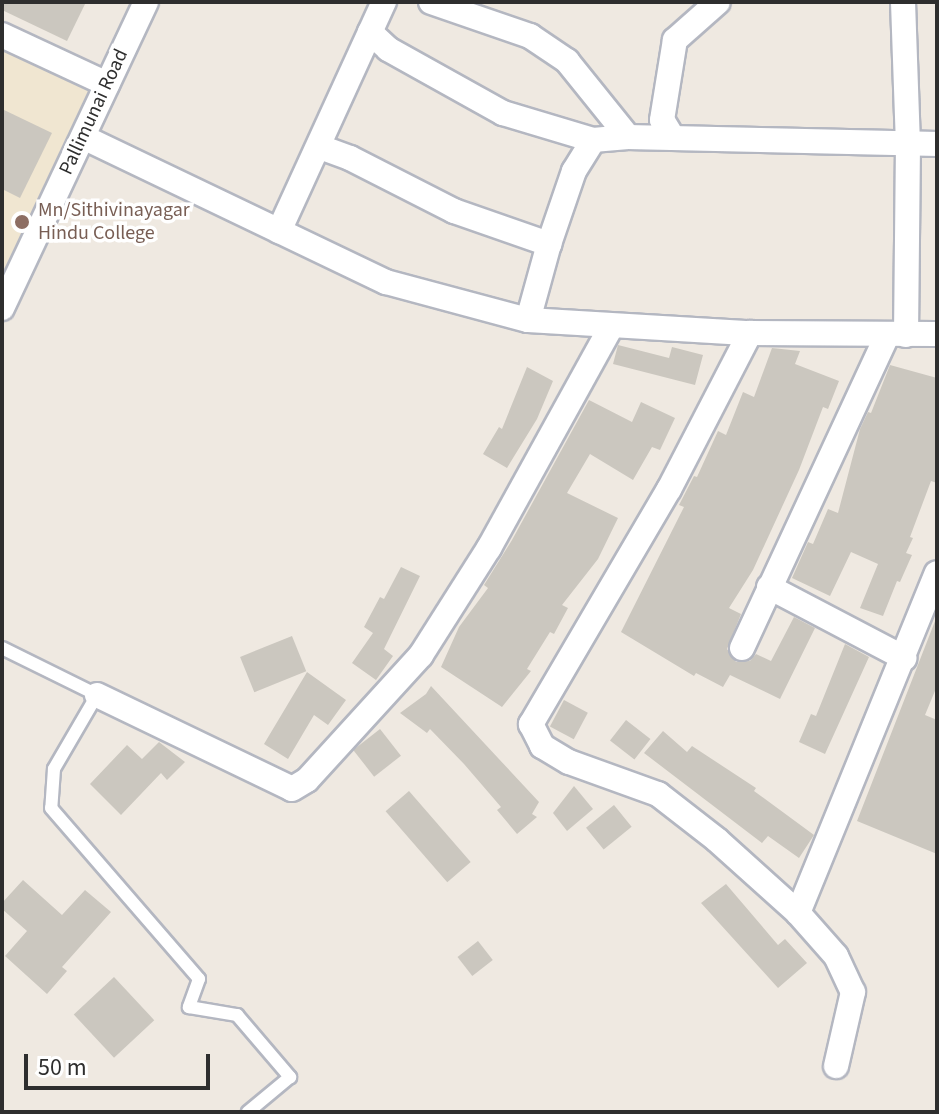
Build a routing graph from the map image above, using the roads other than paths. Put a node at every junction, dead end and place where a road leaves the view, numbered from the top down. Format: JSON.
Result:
{"nodes":[{"id":1,"x":146,"y":2,"type":"edge"},
{"id":2,"x":384,"y":2,"type":"edge"},
{"id":3,"x":431,"y":2,"type":"edge"},
{"id":4,"x":718,"y":2,"type":"edge"},
{"id":5,"x":903,"y":2,"type":"edge"},
{"id":6,"x":370,"y":32,"type":"junction"},
{"id":7,"x":2,"y":35,"type":"edge"},
{"id":8,"x":107,"y":84,"type":"junction"},
{"id":9,"x":83,"y":137,"type":"junction"},
{"id":10,"x":628,"y":137,"type":"junction"},
{"id":11,"x":673,"y":138,"type":"junction"},
{"id":12,"x":593,"y":140,"type":"junction"},
{"id":13,"x":908,"y":144,"type":"junction"},
{"id":14,"x":937,"y":144,"type":"edge"},
{"id":15,"x":320,"y":147,"type":"junction"},
{"id":16,"x":279,"y":231,"type":"junction"},
{"id":17,"x":549,"y":244,"type":"junction"},
{"id":18,"x":2,"y":308,"type":"edge"},
{"id":19,"x":528,"y":320,"type":"junction"},
{"id":20,"x":611,"y":327,"type":"junction"},
{"id":21,"x":750,"y":333,"type":"junction"},
{"id":22,"x":937,"y":334,"type":"edge"},
{"id":23,"x":897,"y":336,"type":"junction"},
{"id":24,"x":937,"y":573,"type":"edge"},
{"id":25,"x":769,"y":587,"type":"junction"},
{"id":26,"x":2,"y":648,"type":"edge"},
{"id":27,"x":742,"y":648,"type":"dead end"},
{"id":28,"x":904,"y":658,"type":"junction"},
{"id":29,"x":97,"y":695,"type":"junction"},
{"id":30,"x":798,"y":913,"type":"junction"},
{"id":31,"x":836,"y":1066,"type":"dead end"},
{"id":32,"x":248,"y":1112,"type":"edge"}],
"edges":[{"from":1,"to":8,"type":"street","name":"Pallimunai Road"},
{"from":2,"to":6,"type":"street"},
{"from":3,"to":10,"type":"street"},
{"from":4,"to":11,"type":"street"},
{"from":5,"to":13,"type":"street"},
{"from":6,"to":12,"type":"street"},
{"from":6,"to":15,"type":"street"},
{"from":7,"to":8,"type":"street"},
{"from":8,"to":9,"type":"street","name":"Pallimunai Road"},
{"from":9,"to":16,"type":"street"},
{"from":9,"to":18,"type":"street","name":"Pallimunai Road"},
{"from":10,"to":11,"type":"street"},
{"from":10,"to":12,"type":"street"},
{"from":11,"to":13,"type":"street"},
{"from":12,"to":17,"type":"street"},
{"from":13,"to":14,"type":"street"},
{"from":13,"to":23,"type":"street"},
{"from":15,"to":16,"type":"street"},
{"from":15,"to":17,"type":"street"},
{"from":16,"to":19,"type":"street"},
{"from":17,"to":19,"type":"street"},
{"from":19,"to":20,"type":"street"},
{"from":20,"to":21,"type":"street"},
{"from":20,"to":29,"type":"street"},
{"from":21,"to":23,"type":"street"},
{"from":21,"to":30,"type":"street"},
{"from":22,"to":23,"type":"street"},
{"from":23,"to":25,"type":"street"},
{"from":24,"to":28,"type":"street"},
{"from":25,"to":27,"type":"street"},
{"from":25,"to":28,"type":"street"},
{"from":26,"to":29,"type":"lane"},
{"from":28,"to":30,"type":"street"},
{"from":29,"to":32,"type":"lane"},
{"from":30,"to":31,"type":"street"}]}
